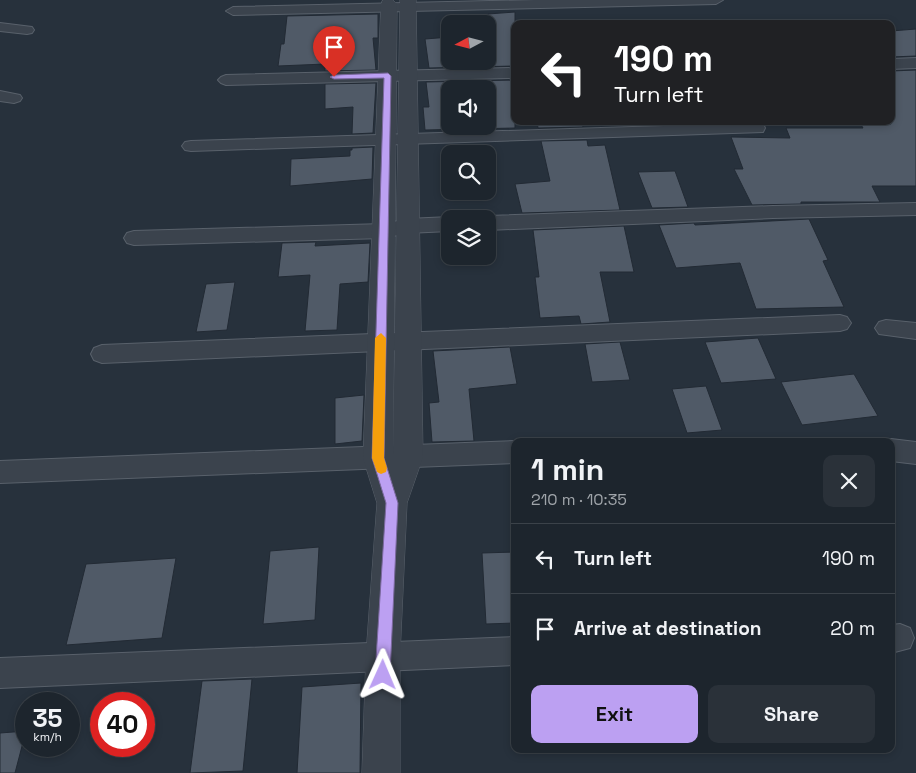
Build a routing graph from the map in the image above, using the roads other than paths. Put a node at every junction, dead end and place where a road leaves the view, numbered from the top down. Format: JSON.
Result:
{"nodes":[{"id":1,"x":716,"y":0,"type":"edge"},
{"id":2,"x":672,"y":1,"type":"edge"},
{"id":3,"x":398,"y":3,"type":"edge"},
{"id":4,"x":233,"y":11,"type":"dead end"},
{"id":5,"x":0,"y":27,"type":"edge"},
{"id":6,"x":27,"y":30,"type":"dead end"},
{"id":7,"x":916,"y":63,"type":"edge"},
{"id":8,"x":895,"y":64,"type":"edge"},
{"id":9,"x":511,"y":73,"type":"edge"},
{"id":10,"x":398,"y":76,"type":"junction"},
{"id":11,"x":226,"y":80,"type":"dead end"},
{"id":12,"x":757,"y":128,"type":"dead end"},
{"id":13,"x":397,"y":140,"type":"junction"},
{"id":14,"x":191,"y":146,"type":"dead end"},
{"id":15,"x":916,"y":209,"type":"edge"},
{"id":16,"x":496,"y":223,"type":"edge"},
{"id":17,"x":441,"y":224,"type":"edge"},
{"id":18,"x":407,"y":226,"type":"junction"},
{"id":19,"x":384,"y":231,"type":"junction"},
{"id":20,"x":134,"y":238,"type":"dead end"},
{"id":21,"x":840,"y":323,"type":"dead end"},
{"id":22,"x":886,"y":328,"type":"dead end"},
{"id":23,"x":916,"y":331,"type":"edge"},
{"id":24,"x":408,"y":340,"type":"junction"},
{"id":25,"x":381,"y":341,"type":"junction"},
{"id":26,"x":102,"y":354,"type":"dead end"},
{"id":27,"x":895,"y":450,"type":"edge"},
{"id":28,"x":511,"y":452,"type":"edge"},
{"id":29,"x":916,"y":453,"type":"edge"},
{"id":30,"x":408,"y":456,"type":"junction"},
{"id":31,"x":378,"y":458,"type":"junction"},
{"id":32,"x":0,"y":472,"type":"edge"},
{"id":33,"x":392,"y":503,"type":"junction"},
{"id":34,"x":511,"y":651,"type":"edge"},
{"id":35,"x":383,"y":655,"type":"junction"},
{"id":36,"x":0,"y":672,"type":"edge"},
{"id":37,"x":381,"y":773,"type":"edge"}],
"edges":[{"from":1,"to":2,"type":"street"},
{"from":2,"to":3,"type":"street"},
{"from":3,"to":4,"type":"street"},
{"from":3,"to":10,"type":"street"},
{"from":5,"to":6,"type":"street"},
{"from":7,"to":8,"type":"street"},
{"from":9,"to":10,"type":"street"},
{"from":10,"to":11,"type":"street"},
{"from":10,"to":13,"type":"street"},
{"from":12,"to":13,"type":"street"},
{"from":13,"to":14,"type":"street"},
{"from":13,"to":18,"type":"street"},
{"from":13,"to":19,"type":"street"},
{"from":15,"to":16,"type":"street"},
{"from":17,"to":18,"type":"street"},
{"from":18,"to":19,"type":"street"},
{"from":18,"to":24,"type":"street"},
{"from":19,"to":20,"type":"street"},
{"from":19,"to":25,"type":"street"},
{"from":21,"to":24,"type":"street"},
{"from":22,"to":23,"type":"street"},
{"from":24,"to":25,"type":"street"},
{"from":24,"to":30,"type":"street"},
{"from":25,"to":26,"type":"street"},
{"from":25,"to":31,"type":"street"},
{"from":27,"to":29,"type":"street"},
{"from":28,"to":30,"type":"street"},
{"from":30,"to":31,"type":"street"},
{"from":30,"to":33,"type":"street"},
{"from":31,"to":32,"type":"street"},
{"from":31,"to":33,"type":"street"},
{"from":33,"to":35,"type":"street"},
{"from":34,"to":35,"type":"street"},
{"from":35,"to":36,"type":"street"},
{"from":35,"to":37,"type":"street"}]}
